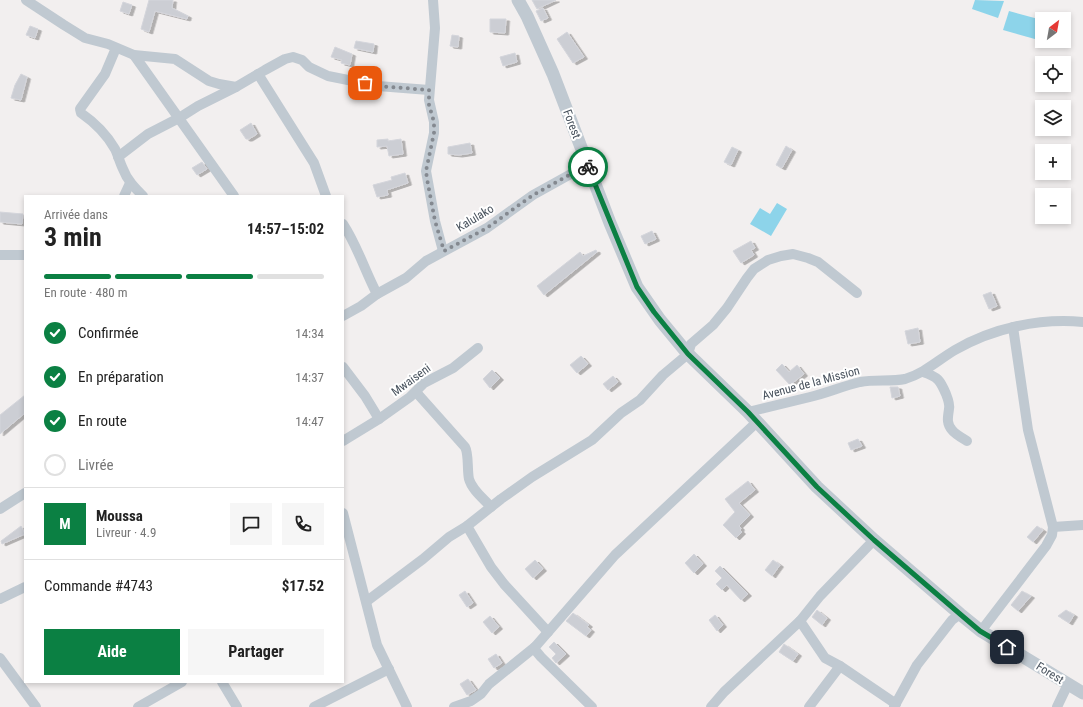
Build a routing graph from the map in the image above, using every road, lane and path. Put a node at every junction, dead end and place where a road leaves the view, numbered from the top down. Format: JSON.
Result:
{"nodes":[{"id":1,"x":26,"y":0,"type":"edge"},
{"id":2,"x":433,"y":0,"type":"edge"},
{"id":3,"x":518,"y":0,"type":"edge"},
{"id":4,"x":116,"y":48,"type":"junction"},
{"id":5,"x":134,"y":55,"type":"junction"},
{"id":6,"x":258,"y":74,"type":"junction"},
{"id":7,"x":236,"y":87,"type":"junction"},
{"id":8,"x":429,"y":90,"type":"junction"},
{"id":9,"x":179,"y":118,"type":"junction"},
{"id":10,"x":118,"y":157,"type":"junction"},
{"id":11,"x":587,"y":165,"type":"junction"},
{"id":12,"x":130,"y":182,"type":"junction"},
{"id":13,"x":124,"y":195,"type":"edge"},
{"id":14,"x":142,"y":195,"type":"edge"},
{"id":15,"x":233,"y":195,"type":"edge"},
{"id":16,"x":326,"y":195,"type":"edge"},
{"id":17,"x":344,"y":226,"type":"edge"},
{"id":18,"x":444,"y":251,"type":"junction"},
{"id":19,"x":0,"y":255,"type":"edge"},
{"id":20,"x":24,"y":255,"type":"edge"},
{"id":21,"x":857,"y":293,"type":"dead end"},
{"id":22,"x":377,"y":294,"type":"junction"},
{"id":23,"x":344,"y":315,"type":"edge"},
{"id":24,"x":1083,"y":322,"type":"edge"},
{"id":25,"x":1014,"y":327,"type":"junction"},
{"id":26,"x":478,"y":348,"type":"dead end"},
{"id":27,"x":688,"y":354,"type":"junction"},
{"id":28,"x":344,"y":368,"type":"edge"},
{"id":29,"x":923,"y":372,"type":"junction"},
{"id":30,"x":416,"y":392,"type":"junction"},
{"id":31,"x":753,"y":417,"type":"junction"},
{"id":32,"x":379,"y":419,"type":"junction"},
{"id":33,"x":344,"y":440,"type":"edge"},
{"id":34,"x":967,"y":441,"type":"dead end"},
{"id":35,"x":24,"y":494,"type":"edge"},
{"id":36,"x":491,"y":507,"type":"junction"},
{"id":37,"x":0,"y":509,"type":"edge"},
{"id":38,"x":344,"y":517,"type":"edge"},
{"id":39,"x":1083,"y":525,"type":"edge"},
{"id":40,"x":467,"y":526,"type":"junction"},
{"id":41,"x":1053,"y":527,"type":"junction"},
{"id":42,"x":874,"y":540,"type":"junction"},
{"id":43,"x":24,"y":587,"type":"edge"},
{"id":44,"x":0,"y":599,"type":"edge"},
{"id":45,"x":366,"y":601,"type":"junction"},
{"id":46,"x":960,"y":614,"type":"junction"},
{"id":47,"x":800,"y":620,"type":"junction"},
{"id":48,"x":980,"y":631,"type":"junction"},
{"id":49,"x":548,"y":632,"type":"junction"},
{"id":50,"x":535,"y":647,"type":"junction"},
{"id":51,"x":0,"y":658,"type":"edge"},
{"id":52,"x":840,"y":666,"type":"junction"},
{"id":53,"x":389,"y":668,"type":"junction"},
{"id":54,"x":21,"y":677,"type":"edge"},
{"id":55,"x":180,"y":683,"type":"edge"},
{"id":56,"x":223,"y":683,"type":"edge"},
{"id":57,"x":1068,"y":684,"type":"junction"},
{"id":58,"x":1083,"y":694,"type":"edge"},
{"id":59,"x":895,"y":706,"type":"edge"},
{"id":60,"x":36,"y":707,"type":"edge"},
{"id":61,"x":138,"y":707,"type":"edge"},
{"id":62,"x":237,"y":707,"type":"edge"},
{"id":63,"x":314,"y":707,"type":"edge"},
{"id":64,"x":407,"y":707,"type":"edge"},
{"id":65,"x":454,"y":707,"type":"edge"},
{"id":66,"x":592,"y":707,"type":"edge"},
{"id":67,"x":711,"y":707,"type":"edge"},
{"id":68,"x":809,"y":707,"type":"edge"},
{"id":69,"x":1057,"y":707,"type":"edge"}],
"edges":[{"from":1,"to":4,"type":"street"},
{"from":2,"to":8,"type":"street"},
{"from":3,"to":11,"type":"street","name":"Forest"},
{"from":4,"to":5,"type":"street"},
{"from":4,"to":10,"type":"street"},
{"from":5,"to":7,"type":"street"},
{"from":5,"to":9,"type":"street"},
{"from":6,"to":7,"type":"street"},
{"from":6,"to":8,"type":"street"},
{"from":6,"to":16,"type":"street"},
{"from":7,"to":9,"type":"street"},
{"from":8,"to":18,"type":"street"},
{"from":9,"to":10,"type":"street"},
{"from":9,"to":15,"type":"street"},
{"from":10,"to":12,"type":"street"},
{"from":11,"to":18,"type":"street","name":"Kalulako"},
{"from":11,"to":27,"type":"street","name":"Forest"},
{"from":12,"to":13,"type":"street"},
{"from":12,"to":14,"type":"street"},
{"from":17,"to":22,"type":"street"},
{"from":18,"to":22,"type":"street","name":"Kalulako"},
{"from":19,"to":20,"type":"street"},
{"from":21,"to":27,"type":"street"},
{"from":22,"to":23,"type":"street","name":"Kalulako"},
{"from":24,"to":25,"type":"street","name":"Avenue de la Mission"},
{"from":25,"to":29,"type":"street","name":"Avenue de la Mission"},
{"from":25,"to":41,"type":"street"},
{"from":26,"to":30,"type":"street","name":"Mwaiseni"},
{"from":27,"to":31,"type":"street","name":"Forest"},
{"from":27,"to":36,"type":"street"},
{"from":28,"to":32,"type":"street"},
{"from":29,"to":31,"type":"street","name":"Avenue de la Mission"},
{"from":29,"to":34,"type":"street"},
{"from":30,"to":32,"type":"street","name":"Mwaiseni"},
{"from":30,"to":36,"type":"street"},
{"from":31,"to":42,"type":"street","name":"Forest"},
{"from":31,"to":49,"type":"street"},
{"from":32,"to":33,"type":"street","name":"Mwaiseni"},
{"from":35,"to":37,"type":"street"},
{"from":36,"to":40,"type":"street"},
{"from":38,"to":45,"type":"street"},
{"from":39,"to":41,"type":"street"},
{"from":40,"to":45,"type":"street"},
{"from":40,"to":49,"type":"street"},
{"from":41,"to":48,"type":"street"},
{"from":42,"to":46,"type":"street","name":"Forest"},
{"from":42,"to":47,"type":"street"},
{"from":43,"to":44,"type":"street"},
{"from":45,"to":53,"type":"street"},
{"from":46,"to":48,"type":"street","name":"Forest"},
{"from":46,"to":59,"type":"street"},
{"from":47,"to":52,"type":"street"},
{"from":47,"to":67,"type":"street"},
{"from":48,"to":57,"type":"street","name":"Forest"},
{"from":49,"to":50,"type":"street"},
{"from":50,"to":65,"type":"street"},
{"from":50,"to":66,"type":"street"},
{"from":51,"to":54,"type":"street"},
{"from":52,"to":59,"type":"street"},
{"from":52,"to":68,"type":"street"},
{"from":53,"to":63,"type":"street"},
{"from":53,"to":64,"type":"street"},
{"from":54,"to":60,"type":"street"},
{"from":55,"to":61,"type":"street"},
{"from":56,"to":62,"type":"street"},
{"from":57,"to":58,"type":"street","name":"Forest"},
{"from":57,"to":69,"type":"street"}]}
